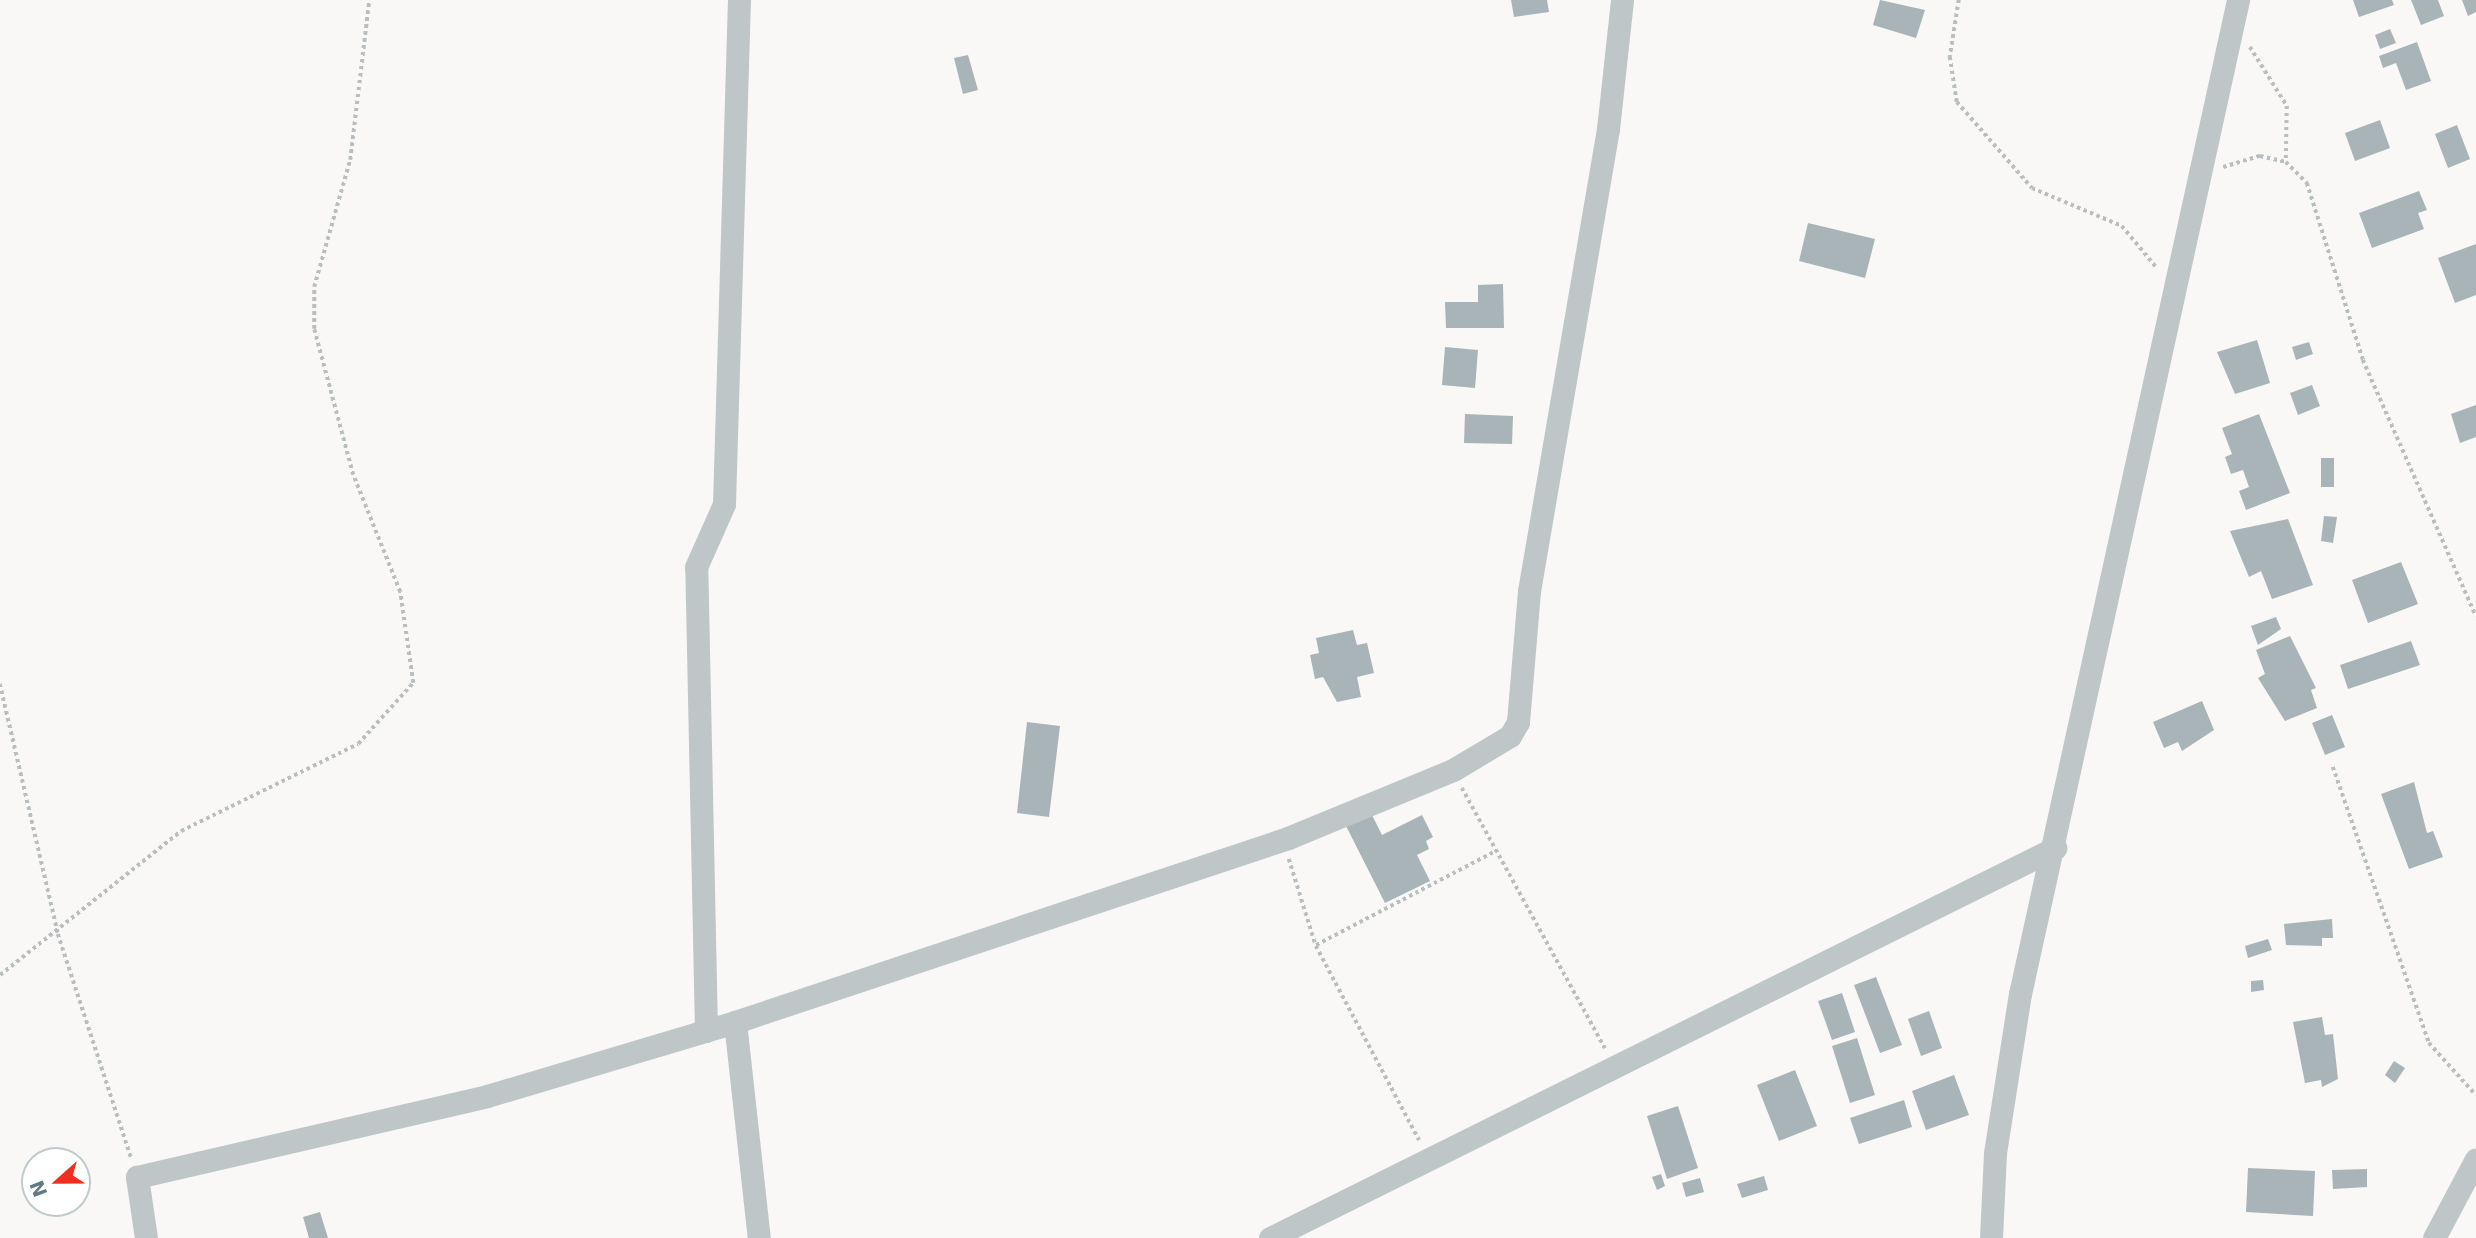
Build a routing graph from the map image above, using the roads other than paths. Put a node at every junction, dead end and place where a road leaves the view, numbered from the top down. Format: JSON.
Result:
{"nodes":[{"id":1,"x":738,"y":0,"type":"edge"},
{"id":2,"x":1622,"y":0,"type":"edge"},
{"id":3,"x":2236,"y":11,"type":"edge"},
{"id":4,"x":2055,"y":848,"type":"junction"},
{"id":5,"x":735,"y":1023,"type":"junction"},
{"id":6,"x":706,"y":1031,"type":"junction"},
{"id":7,"x":2476,"y":1159,"type":"edge"},
{"id":8,"x":146,"y":1238,"type":"edge"},
{"id":9,"x":759,"y":1238,"type":"edge"},
{"id":10,"x":1270,"y":1238,"type":"edge"},
{"id":11,"x":1992,"y":1238,"type":"edge"},
{"id":12,"x":2434,"y":1238,"type":"edge"}],
"edges":[{"from":1,"to":6,"type":"street"},
{"from":2,"to":5,"type":"street"},
{"from":3,"to":4,"type":"street"},
{"from":4,"to":10,"type":"street"},
{"from":4,"to":11,"type":"street"},
{"from":5,"to":6,"type":"street"},
{"from":5,"to":9,"type":"street"},
{"from":6,"to":8,"type":"street"},
{"from":7,"to":12,"type":"street"}]}
